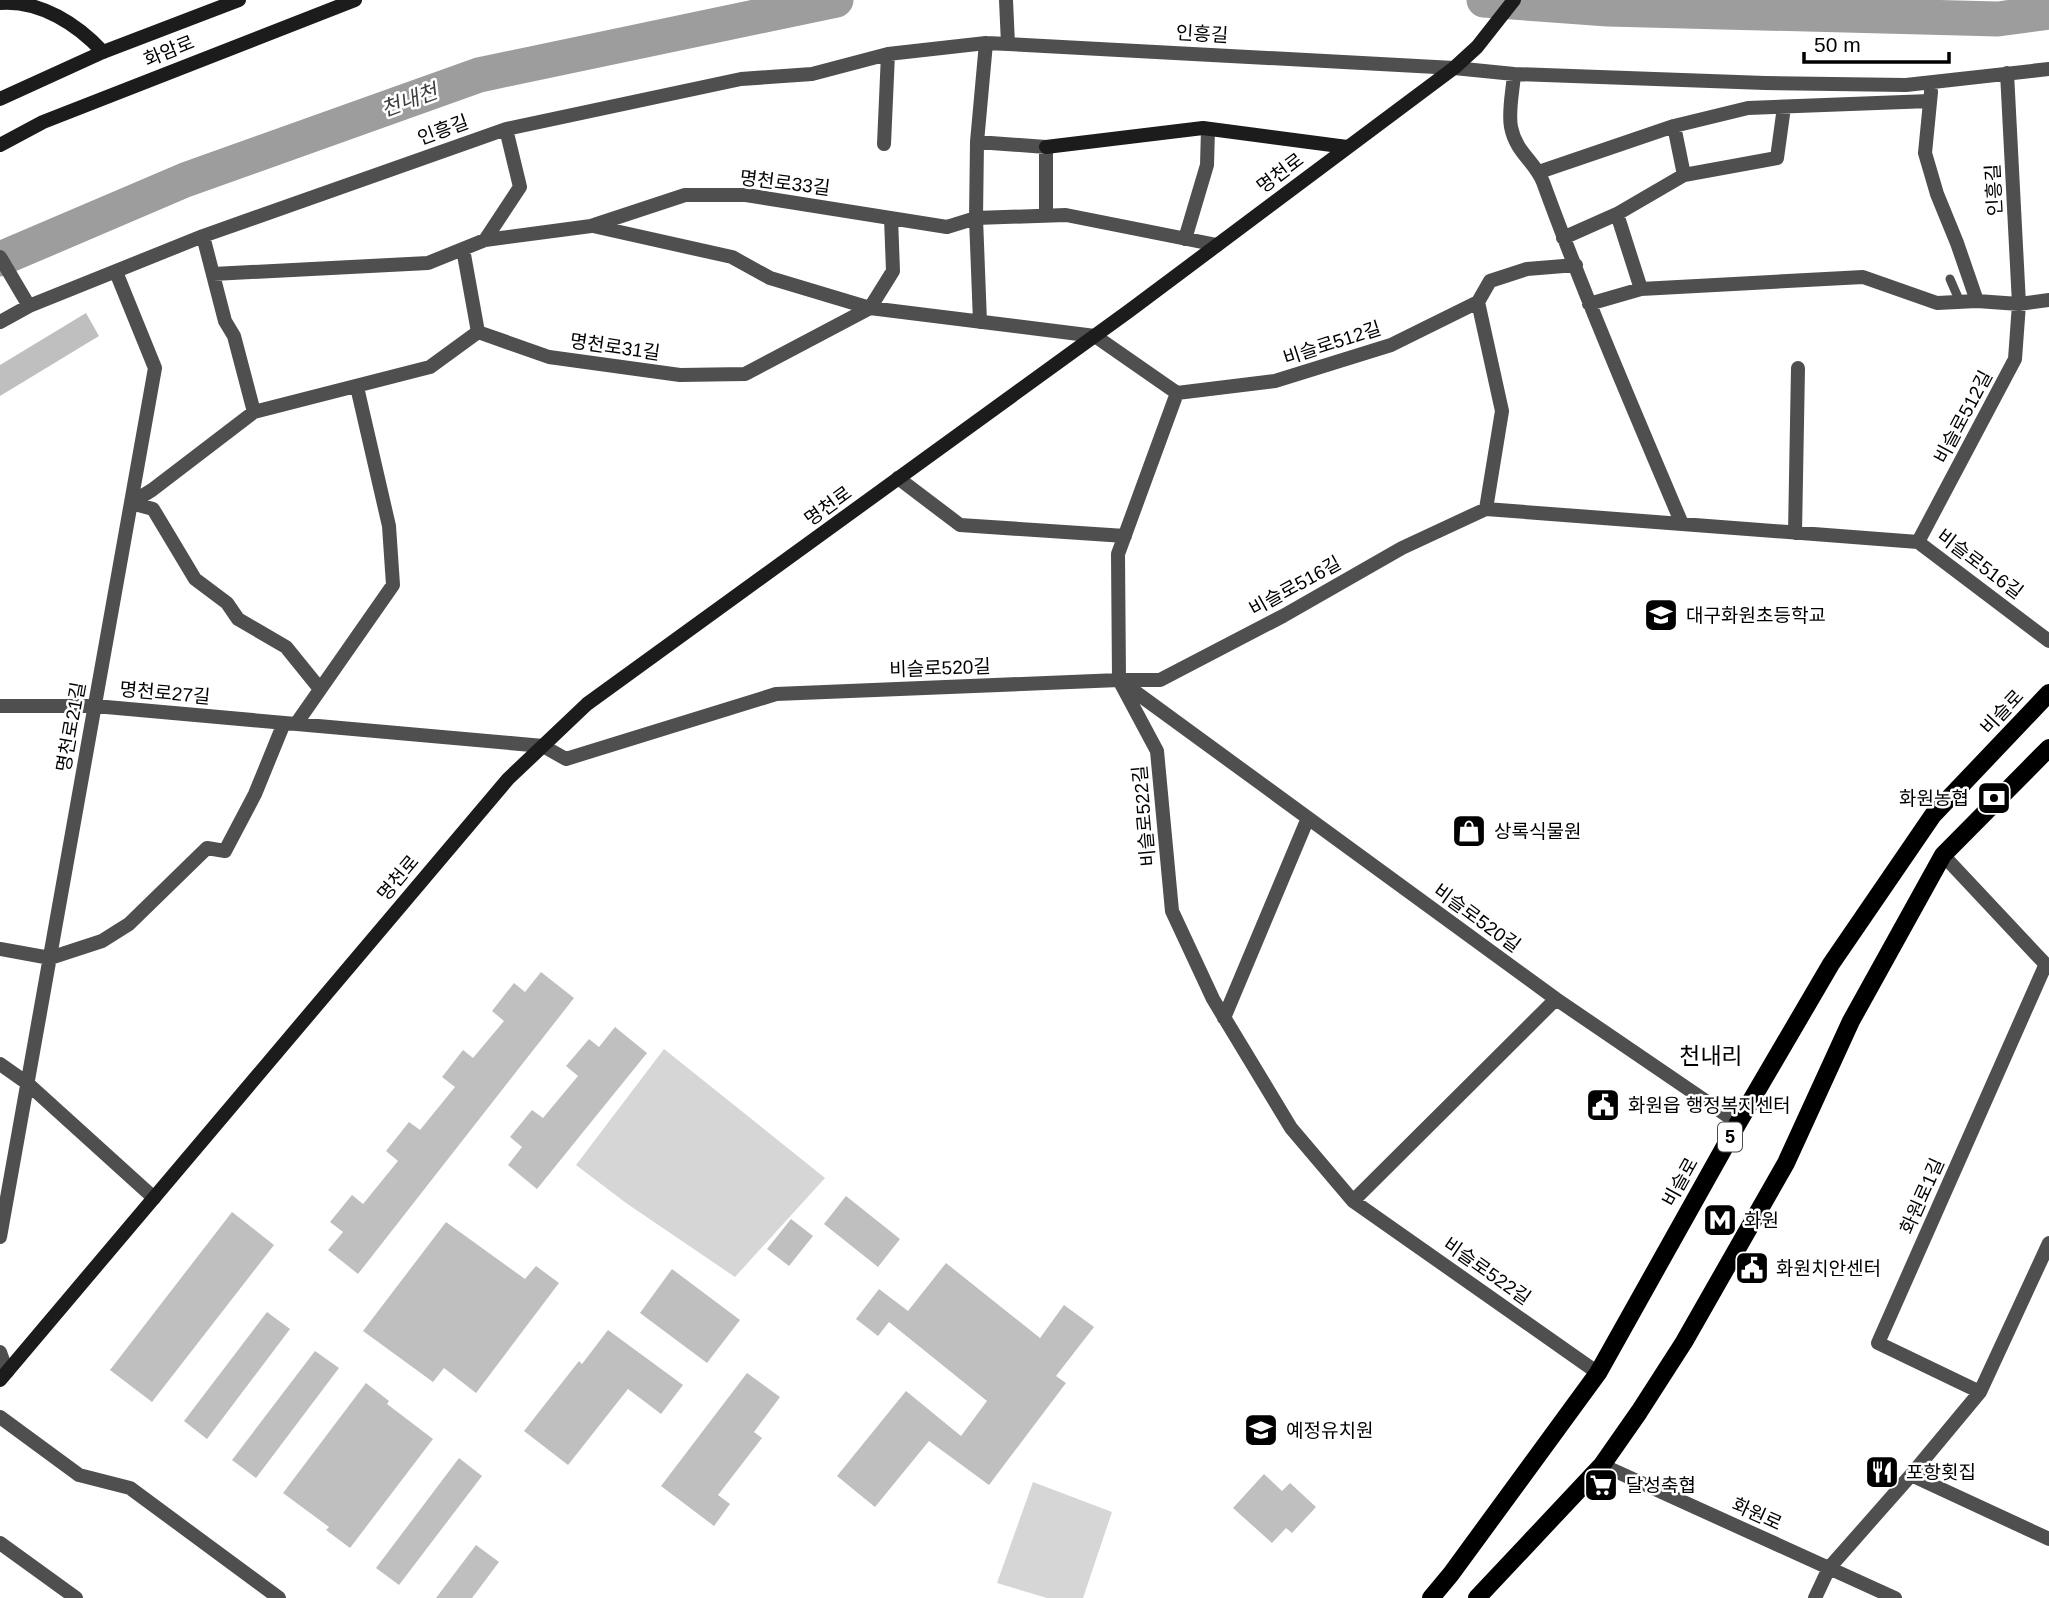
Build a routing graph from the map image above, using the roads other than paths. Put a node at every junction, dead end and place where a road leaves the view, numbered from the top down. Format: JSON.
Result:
{"nodes":[{"id":1,"x":239,"y":0,"type":"edge"},
{"id":2,"x":355,"y":0,"type":"edge"},
{"id":3,"x":1006,"y":0,"type":"edge"},
{"id":4,"x":1514,"y":0,"type":"edge"},
{"id":5,"x":0,"y":3,"type":"edge"},
{"id":6,"x":986,"y":43,"type":"junction"},
{"id":7,"x":1008,"y":44,"type":"junction"},
{"id":8,"x":103,"y":52,"type":"junction"},
{"id":9,"x":888,"y":54,"type":"junction"},
{"id":10,"x":1454,"y":68,"type":"junction"},
{"id":11,"x":2049,"y":69,"type":"edge"},
{"id":12,"x":1514,"y":74,"type":"junction"},
{"id":13,"x":2007,"y":74,"type":"junction"},
{"id":14,"x":1932,"y":82,"type":"junction"},
{"id":15,"x":1765,"y":83,"type":"junction"},
{"id":16,"x":0,"y":99,"type":"edge"},
{"id":17,"x":1930,"y":101,"type":"junction"},
{"id":18,"x":1765,"y":106,"type":"junction"},
{"id":19,"x":1784,"y":107,"type":"junction"},
{"id":20,"x":1674,"y":125,"type":"junction"},
{"id":21,"x":506,"y":129,"type":"junction"},
{"id":22,"x":1208,"y":129,"type":"junction"},
{"id":23,"x":977,"y":142,"type":"junction"},
{"id":24,"x":884,"y":144,"type":"dead end"},
{"id":25,"x":0,"y":145,"type":"edge"},
{"id":26,"x":1046,"y":146,"type":"junction"},
{"id":27,"x":1347,"y":147,"type":"junction"},
{"id":28,"x":1539,"y":172,"type":"junction"},
{"id":29,"x":1684,"y":175,"type":"junction"},
{"id":30,"x":1616,"y":214,"type":"junction"},
{"id":31,"x":1046,"y":216,"type":"junction"},
{"id":32,"x":891,"y":218,"type":"junction"},
{"id":33,"x":976,"y":218,"type":"junction"},
{"id":34,"x":591,"y":226,"type":"junction"},
{"id":35,"x":203,"y":236,"type":"junction"},
{"id":36,"x":1563,"y":238,"type":"junction"},
{"id":37,"x":1185,"y":239,"type":"junction"},
{"id":38,"x":485,"y":240,"type":"junction"},
{"id":39,"x":1217,"y":245,"type":"junction"},
{"id":40,"x":463,"y":249,"type":"junction"},
{"id":41,"x":0,"y":257,"type":"edge"},
{"id":42,"x":1576,"y":265,"type":"junction"},
{"id":43,"x":116,"y":272,"type":"junction"},
{"id":44,"x":213,"y":274,"type":"junction"},
{"id":45,"x":1950,"y":279,"type":"dead end"},
{"id":46,"x":1641,"y":289,"type":"junction"},
{"id":47,"x":2049,"y":300,"type":"edge"},
{"id":48,"x":1478,"y":302,"type":"junction"},
{"id":49,"x":1960,"y":302,"type":"junction"},
{"id":50,"x":1977,"y":302,"type":"junction"},
{"id":51,"x":1589,"y":304,"type":"junction"},
{"id":52,"x":2018,"y":304,"type":"junction"},
{"id":53,"x":29,"y":306,"type":"junction"},
{"id":54,"x":870,"y":309,"type":"junction"},
{"id":55,"x":0,"y":321,"type":"edge"},
{"id":56,"x":980,"y":322,"type":"junction"},
{"id":57,"x":478,"y":332,"type":"junction"},
{"id":58,"x":1095,"y":336,"type":"junction"},
{"id":59,"x":1798,"y":368,"type":"dead end"},
{"id":60,"x":357,"y":387,"type":"junction"},
{"id":61,"x":1177,"y":393,"type":"junction"},
{"id":62,"x":254,"y":412,"type":"junction"},
{"id":63,"x":898,"y":478,"type":"junction"},
{"id":64,"x":131,"y":503,"type":"junction"},
{"id":65,"x":1486,"y":509,"type":"junction"},
{"id":66,"x":1682,"y":524,"type":"junction"},
{"id":67,"x":1795,"y":533,"type":"junction"},
{"id":68,"x":1125,"y":536,"type":"junction"},
{"id":69,"x":1918,"y":542,"type":"junction"},
{"id":70,"x":2049,"y":641,"type":"edge"},
{"id":71,"x":1119,"y":680,"type":"junction"},
{"id":72,"x":320,"y":689,"type":"junction"},
{"id":73,"x":2049,"y":693,"type":"edge"},
{"id":74,"x":0,"y":706,"type":"edge"},
{"id":75,"x":95,"y":706,"type":"junction"},
{"id":76,"x":290,"y":723,"type":"junction"},
{"id":77,"x":542,"y":746,"type":"junction"},
{"id":78,"x":2049,"y":748,"type":"edge"},
{"id":79,"x":1308,"y":818,"type":"junction"},
{"id":80,"x":1943,"y":855,"type":"junction"},
{"id":81,"x":0,"y":949,"type":"edge"},
{"id":82,"x":50,"y":958,"type":"junction"},
{"id":83,"x":2047,"y":967,"type":"edge"},
{"id":84,"x":1556,"y":999,"type":"junction"},
{"id":85,"x":1224,"y":1018,"type":"junction"},
{"id":86,"x":0,"y":1064,"type":"edge"},
{"id":87,"x":27,"y":1083,"type":"junction"},
{"id":88,"x":1738,"y":1123,"type":"junction"},
{"id":89,"x":154,"y":1198,"type":"junction"},
{"id":90,"x":1353,"y":1201,"type":"junction"},
{"id":91,"x":0,"y":1237,"type":"edge"},
{"id":92,"x":2049,"y":1243,"type":"edge"},
{"id":93,"x":0,"y":1352,"type":"edge"},
{"id":94,"x":1598,"y":1373,"type":"junction"},
{"id":95,"x":4,"y":1376,"type":"edge"},
{"id":96,"x":1980,"y":1392,"type":"junction"},
{"id":97,"x":0,"y":1417,"type":"edge"},
{"id":98,"x":1602,"y":1465,"type":"junction"},
{"id":99,"x":1912,"y":1475,"type":"junction"},
{"id":100,"x":2049,"y":1539,"type":"edge"},
{"id":101,"x":0,"y":1543,"type":"edge"},
{"id":102,"x":1829,"y":1568,"type":"junction"},
{"id":103,"x":76,"y":1598,"type":"edge"},
{"id":104,"x":279,"y":1598,"type":"edge"},
{"id":105,"x":1431,"y":1598,"type":"edge"},
{"id":106,"x":1477,"y":1598,"type":"edge"},
{"id":107,"x":1815,"y":1598,"type":"edge"},
{"id":108,"x":1895,"y":1598,"type":"edge"}],
"edges":[{"from":1,"to":8,"type":"street","name":"화암로"},
{"from":2,"to":25,"type":"street","name":"화암로"},
{"from":3,"to":7,"type":"street"},
{"from":4,"to":10,"type":"street","name":"명천로"},
{"from":5,"to":8,"type":"street"},
{"from":6,"to":7,"type":"street","name":"인흥길"},
{"from":6,"to":9,"type":"street","name":"인흥길"},
{"from":6,"to":23,"type":"street"},
{"from":7,"to":10,"type":"street","name":"인흥길"},
{"from":8,"to":16,"type":"street","name":"화암로"},
{"from":9,"to":21,"type":"street","name":"인흥길"},
{"from":9,"to":24,"type":"street"},
{"from":10,"to":12,"type":"street","name":"인흥길"},
{"from":10,"to":27,"type":"street","name":"명천로"},
{"from":11,"to":13,"type":"street","name":"인흥길"},
{"from":12,"to":15,"type":"street","name":"인흥길"},
{"from":12,"to":28,"type":"street"},
{"from":13,"to":14,"type":"street","name":"인흥길"},
{"from":13,"to":52,"type":"street","name":"인흥길"},
{"from":14,"to":15,"type":"street","name":"인흥길"},
{"from":14,"to":17,"type":"street"},
{"from":15,"to":18,"type":"street"},
{"from":17,"to":19,"type":"street"},
{"from":17,"to":50,"type":"street"},
{"from":18,"to":19,"type":"street"},
{"from":18,"to":20,"type":"street"},
{"from":19,"to":29,"type":"street"},
{"from":20,"to":28,"type":"street"},
{"from":20,"to":29,"type":"street"},
{"from":21,"to":35,"type":"street","name":"인흥길"},
{"from":21,"to":38,"type":"street"},
{"from":22,"to":26,"type":"street","name":"명천로"},
{"from":22,"to":27,"type":"street","name":"명천로"},
{"from":22,"to":37,"type":"street"},
{"from":23,"to":26,"type":"street"},
{"from":23,"to":33,"type":"street"},
{"from":26,"to":31,"type":"street"},
{"from":27,"to":39,"type":"street","name":"명천로"},
{"from":28,"to":36,"type":"street"},
{"from":29,"to":30,"type":"street"},
{"from":30,"to":36,"type":"street"},
{"from":30,"to":46,"type":"street"},
{"from":31,"to":33,"type":"street","name":"명천로33길"},
{"from":31,"to":37,"type":"street","name":"명천로33길"},
{"from":32,"to":33,"type":"street","name":"명천로33길"},
{"from":32,"to":34,"type":"street","name":"명천로33길"},
{"from":32,"to":54,"type":"street"},
{"from":33,"to":56,"type":"street"},
{"from":34,"to":38,"type":"street","name":"명천로33길"},
{"from":34,"to":54,"type":"street","name":"명천로33길"},
{"from":35,"to":43,"type":"street","name":"인흥길"},
{"from":35,"to":44,"type":"street"},
{"from":36,"to":42,"type":"street"},
{"from":37,"to":39,"type":"street","name":"명천로33길"},
{"from":38,"to":40,"type":"street","name":"명천로33길"},
{"from":39,"to":58,"type":"street","name":"명천로"},
{"from":40,"to":44,"type":"street","name":"명천로33길"},
{"from":40,"to":57,"type":"street"},
{"from":41,"to":53,"type":"street"},
{"from":42,"to":48,"type":"street","name":"비슬로512길"},
{"from":42,"to":51,"type":"street"},
{"from":43,"to":53,"type":"street","name":"인흥길"},
{"from":43,"to":64,"type":"street","name":"명천로21길"},
{"from":44,"to":62,"type":"street"},
{"from":45,"to":49,"type":"lane"},
{"from":46,"to":49,"type":"street"},
{"from":46,"to":51,"type":"street"},
{"from":47,"to":52,"type":"street"},
{"from":48,"to":61,"type":"street","name":"비슬로512길"},
{"from":48,"to":65,"type":"street"},
{"from":49,"to":50,"type":"street"},
{"from":50,"to":52,"type":"street"},
{"from":51,"to":66,"type":"street"},
{"from":52,"to":69,"type":"street","name":"비슬로512길"},
{"from":53,"to":55,"type":"street","name":"인흥길"},
{"from":54,"to":56,"type":"street"},
{"from":54,"to":57,"type":"street","name":"명천로31길"},
{"from":56,"to":58,"type":"street"},
{"from":57,"to":60,"type":"street"},
{"from":58,"to":61,"type":"street"},
{"from":58,"to":63,"type":"street","name":"명천로"},
{"from":59,"to":67,"type":"street"},
{"from":60,"to":62,"type":"street"},
{"from":60,"to":72,"type":"street"},
{"from":61,"to":68,"type":"street","name":"비슬로522길"},
{"from":62,"to":64,"type":"street"},
{"from":63,"to":68,"type":"street"},
{"from":63,"to":77,"type":"street","name":"명천로"},
{"from":64,"to":72,"type":"street"},
{"from":64,"to":75,"type":"street","name":"명천로21길"},
{"from":65,"to":66,"type":"street","name":"비슬로516길"},
{"from":65,"to":71,"type":"street","name":"비슬로516길"},
{"from":66,"to":67,"type":"street","name":"비슬로516길"},
{"from":67,"to":69,"type":"street","name":"비슬로516길"},
{"from":68,"to":71,"type":"street","name":"비슬로522길"},
{"from":69,"to":70,"type":"street","name":"비슬로516길"},
{"from":71,"to":77,"type":"street","name":"비슬로520길"},
{"from":71,"to":79,"type":"street","name":"비슬로520길"},
{"from":71,"to":85,"type":"street","name":"비슬로522길"},
{"from":72,"to":76,"type":"street"},
{"from":73,"to":88,"type":"main road","name":"비슬로","number":"5"},
{"from":74,"to":75,"type":"street","name":"명천로27길"},
{"from":75,"to":76,"type":"street","name":"명천로27길"},
{"from":75,"to":82,"type":"street","name":"명천로21길"},
{"from":76,"to":77,"type":"street","name":"명천로27길"},
{"from":76,"to":82,"type":"street"},
{"from":77,"to":89,"type":"street","name":"명천로"},
{"from":78,"to":80,"type":"main road"},
{"from":79,"to":84,"type":"street","name":"비슬로520길"},
{"from":79,"to":85,"type":"street"},
{"from":80,"to":83,"type":"street"},
{"from":80,"to":98,"type":"main road"},
{"from":81,"to":82,"type":"street"},
{"from":82,"to":87,"type":"street","name":"명천로21길"},
{"from":83,"to":96,"type":"street","name":"화원로1길"},
{"from":84,"to":88,"type":"street","name":"비슬로520길"},
{"from":84,"to":90,"type":"street"},
{"from":85,"to":90,"type":"street","name":"비슬로522길"},
{"from":86,"to":87,"type":"street"},
{"from":87,"to":89,"type":"street"},
{"from":87,"to":91,"type":"street","name":"명천로21길"},
{"from":88,"to":94,"type":"main road","name":"비슬로","number":"5"},
{"from":89,"to":95,"type":"street","name":"명천로"},
{"from":90,"to":94,"type":"street","name":"비슬로522길"},
{"from":92,"to":96,"type":"street"},
{"from":93,"to":95,"type":"street"},
{"from":94,"to":105,"type":"main road","name":"비슬로","number":"5"},
{"from":96,"to":99,"type":"street"},
{"from":97,"to":104,"type":"street"},
{"from":98,"to":102,"type":"street","name":"화원로"},
{"from":98,"to":106,"type":"main road"},
{"from":99,"to":100,"type":"street"},
{"from":99,"to":102,"type":"street"},
{"from":101,"to":103,"type":"street"},
{"from":102,"to":107,"type":"street"},
{"from":102,"to":108,"type":"street","name":"화원로"}]}
